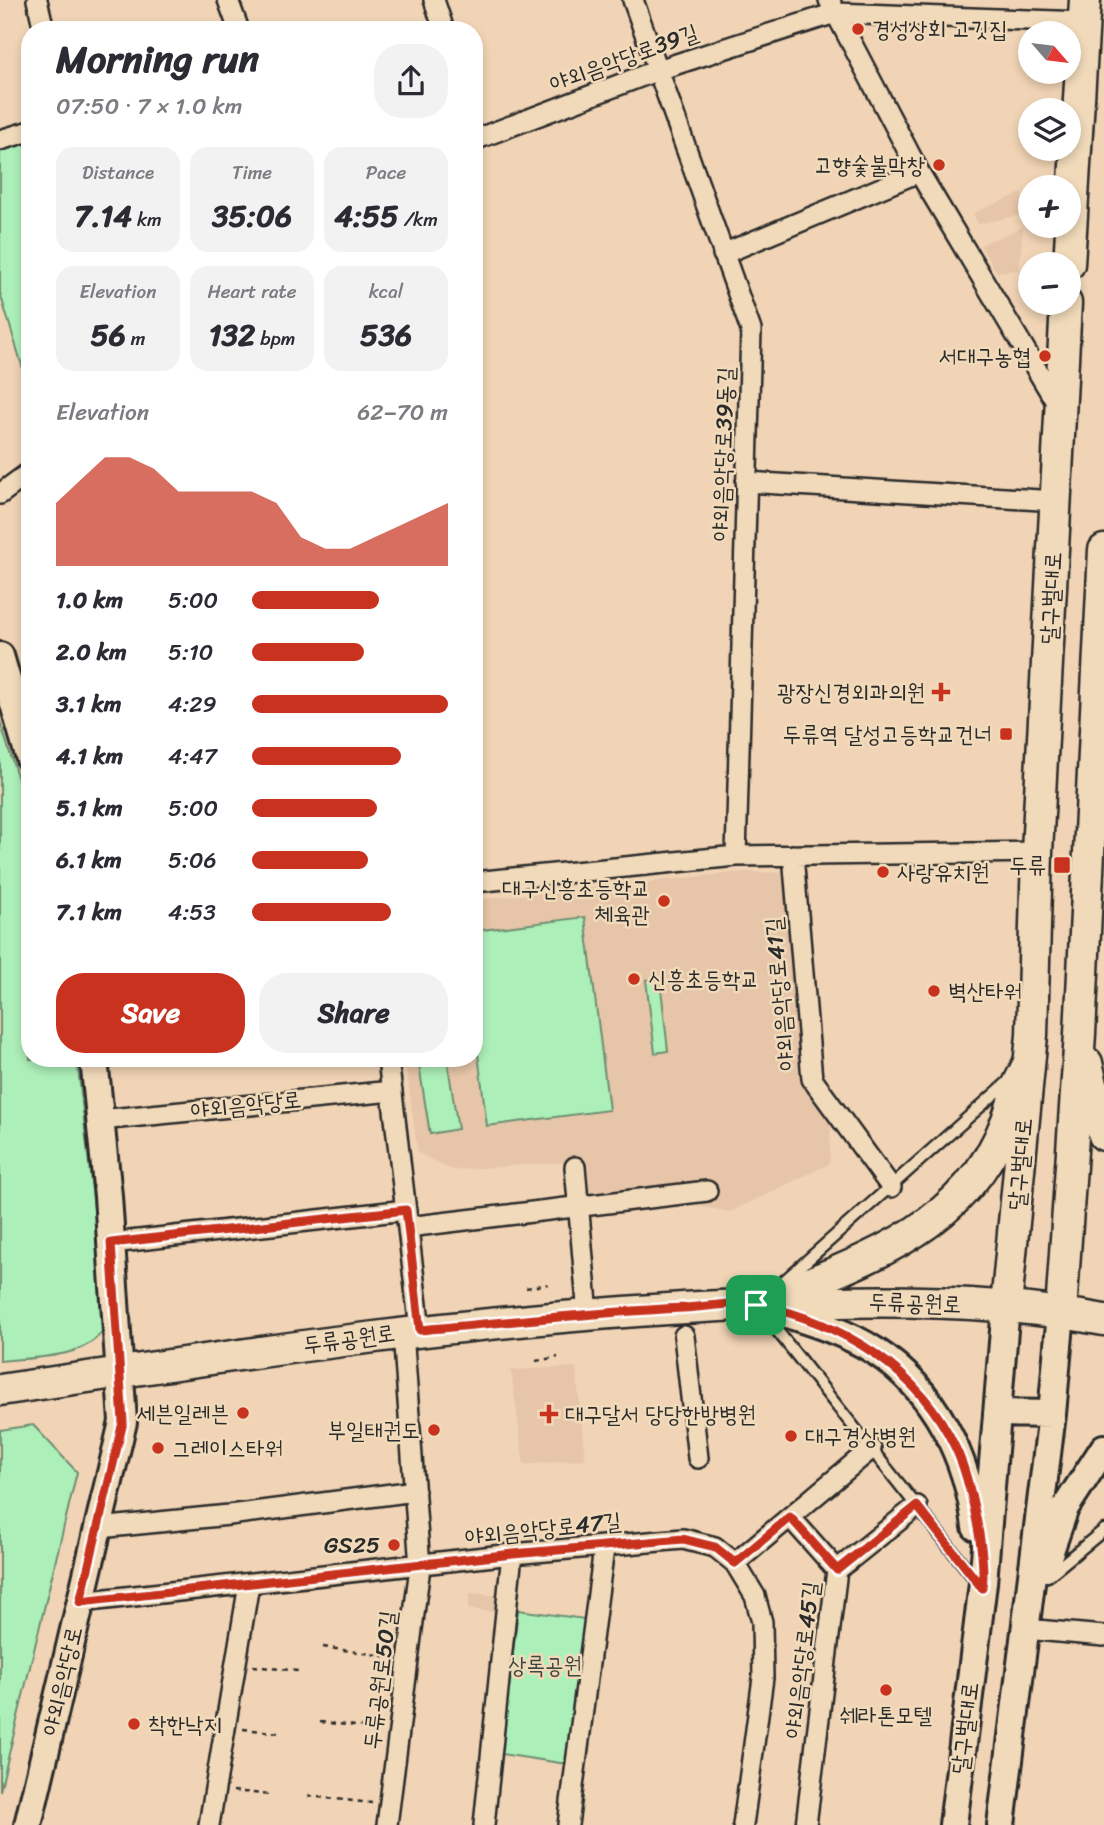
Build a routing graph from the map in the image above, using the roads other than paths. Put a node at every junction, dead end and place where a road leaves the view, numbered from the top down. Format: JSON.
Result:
{"nodes":[{"id":1,"x":37,"y":0,"type":"edge"},
{"id":2,"x":228,"y":0,"type":"edge"},
{"id":3,"x":434,"y":0,"type":"edge"},
{"id":4,"x":633,"y":0,"type":"edge"},
{"id":5,"x":832,"y":6,"type":"edge"},
{"id":6,"x":1085,"y":11,"type":"edge"},
{"id":7,"x":42,"y":21,"type":"edge"},
{"id":8,"x":236,"y":21,"type":"edge"},
{"id":9,"x":441,"y":21,"type":"edge"},
{"id":10,"x":658,"y":70,"type":"junction"},
{"id":11,"x":483,"y":130,"type":"edge"},
{"id":12,"x":21,"y":134,"type":"edge"},
{"id":13,"x":0,"y":140,"type":"edge"},
{"id":14,"x":919,"y":172,"type":"junction"},
{"id":15,"x":1070,"y":252,"type":"edge"},
{"id":16,"x":723,"y":254,"type":"junction"},
{"id":17,"x":1065,"y":315,"type":"edge"},
{"id":18,"x":1060,"y":408,"type":"junction"},
{"id":19,"x":21,"y":479,"type":"edge"},
{"id":20,"x":746,"y":482,"type":"junction"},
{"id":21,"x":0,"y":494,"type":"edge"},
{"id":22,"x":1056,"y":501,"type":"junction"},
{"id":23,"x":1104,"y":550,"type":"edge"},
{"id":24,"x":0,"y":656,"type":"edge"},
{"id":25,"x":21,"y":711,"type":"edge"},
{"id":26,"x":1037,"y":852,"type":"junction"},
{"id":27,"x":793,"y":855,"type":"junction"},
{"id":28,"x":736,"y":856,"type":"junction"},
{"id":29,"x":483,"y":881,"type":"edge"},
{"id":30,"x":1080,"y":1034,"type":"junction"},
{"id":31,"x":1032,"y":1035,"type":"junction"},
{"id":32,"x":94,"y":1067,"type":"edge"},
{"id":33,"x":389,"y":1067,"type":"edge"},
{"id":34,"x":1097,"y":1087,"type":"edge"},
{"id":35,"x":392,"y":1091,"type":"junction"},
{"id":36,"x":100,"y":1120,"type":"junction"},
{"id":37,"x":1104,"y":1135,"type":"edge"},
{"id":38,"x":575,"y":1167,"type":"dead end"},
{"id":39,"x":891,"y":1187,"type":"junction"},
{"id":40,"x":707,"y":1191,"type":"dead end"},
{"id":41,"x":579,"y":1208,"type":"junction"},
{"id":42,"x":407,"y":1218,"type":"junction"},
{"id":43,"x":111,"y":1243,"type":"junction"},
{"id":44,"x":756,"y":1305,"type":"junction"},
{"id":45,"x":1006,"y":1306,"type":"junction"},
{"id":46,"x":1048,"y":1311,"type":"junction"},
{"id":47,"x":588,"y":1315,"type":"junction"},
{"id":48,"x":1104,"y":1320,"type":"edge"},
{"id":49,"x":412,"y":1331,"type":"junction"},
{"id":50,"x":684,"y":1336,"type":"dead end"},
{"id":51,"x":121,"y":1372,"type":"junction"},
{"id":52,"x":0,"y":1390,"type":"edge"},
{"id":53,"x":997,"y":1413,"type":"junction"},
{"id":54,"x":1052,"y":1414,"type":"junction"},
{"id":55,"x":1104,"y":1448,"type":"edge"},
{"id":56,"x":871,"y":1449,"type":"junction"},
{"id":57,"x":698,"y":1458,"type":"dead end"},
{"id":58,"x":415,"y":1490,"type":"junction"},
{"id":59,"x":917,"y":1506,"type":"junction"},
{"id":60,"x":790,"y":1517,"type":"junction"},
{"id":61,"x":99,"y":1528,"type":"junction"},
{"id":62,"x":1104,"y":1530,"type":"edge"},
{"id":63,"x":604,"y":1548,"type":"junction"},
{"id":64,"x":513,"y":1554,"type":"junction"},
{"id":65,"x":735,"y":1563,"type":"junction"},
{"id":66,"x":420,"y":1567,"type":"junction"},
{"id":67,"x":837,"y":1570,"type":"junction"},
{"id":68,"x":249,"y":1584,"type":"junction"},
{"id":69,"x":1039,"y":1584,"type":"junction"},
{"id":70,"x":983,"y":1586,"type":"junction"},
{"id":71,"x":80,"y":1602,"type":"junction"},
{"id":72,"x":1025,"y":1629,"type":"junction"},
{"id":73,"x":1104,"y":1636,"type":"edge"},
{"id":74,"x":388,"y":1815,"type":"edge"},
{"id":75,"x":28,"y":1825,"type":"edge"},
{"id":76,"x":209,"y":1825,"type":"edge"},
{"id":77,"x":484,"y":1825,"type":"edge"},
{"id":78,"x":568,"y":1825,"type":"edge"},
{"id":79,"x":743,"y":1825,"type":"edge"},
{"id":80,"x":806,"y":1825,"type":"edge"},
{"id":81,"x":953,"y":1825,"type":"edge"},
{"id":82,"x":1002,"y":1825,"type":"edge"}],
"edges":[{"from":1,"to":7,"type":"street"},
{"from":2,"to":8,"type":"street"},
{"from":3,"to":9,"type":"street"},
{"from":4,"to":10,"type":"street","name":"야외음악당로39동길"},
{"from":5,"to":6,"type":"street","name":"야외음악당로39길"},
{"from":5,"to":10,"type":"street","name":"야외음악당로39길"},
{"from":5,"to":14,"type":"street"},
{"from":6,"to":15,"type":"main road"},
{"from":10,"to":11,"type":"street","name":"야외음악당로39길"},
{"from":10,"to":16,"type":"street","name":"야외음악당로39동길"},
{"from":12,"to":13,"type":"street"},
{"from":14,"to":16,"type":"street"},
{"from":14,"to":18,"type":"street"},
{"from":16,"to":20,"type":"street","name":"야외음악당로39동길"},
{"from":17,"to":18,"type":"main road","name":"달구벌대로"},
{"from":18,"to":22,"type":"main road","name":"달구벌대로"},
{"from":19,"to":21,"type":"street"},
{"from":20,"to":22,"type":"street"},
{"from":20,"to":28,"type":"street","name":"야외음악당로39동길"},
{"from":22,"to":26,"type":"main road","name":"달구벌대로"},
{"from":23,"to":30,"type":"main road","name":"달구벌대로"},
{"from":24,"to":25,"type":"main road"},
{"from":26,"to":27,"type":"street"},
{"from":26,"to":31,"type":"main road","name":"달구벌대로"},
{"from":27,"to":28,"type":"street"},
{"from":27,"to":39,"type":"street","name":"야외음악당로41길"},
{"from":28,"to":29,"type":"street"},
{"from":30,"to":34,"type":"main road"},
{"from":30,"to":46,"type":"main road","name":"달구벌대로"},
{"from":31,"to":39,"type":"lane"},
{"from":31,"to":44,"type":"main road"},
{"from":31,"to":45,"type":"main road","name":"달구벌대로"},
{"from":32,"to":36,"type":"main road","name":"야외음악당로"},
{"from":33,"to":35,"type":"street","name":"두류공원로50길"},
{"from":34,"to":37,"type":"main road"},
{"from":35,"to":36,"type":"street","name":"야외음악당로"},
{"from":35,"to":42,"type":"street","name":"두류공원로50길"},
{"from":36,"to":43,"type":"main road","name":"야외음악당로"},
{"from":38,"to":41,"type":"street"},
{"from":39,"to":44,"type":"lane"},
{"from":40,"to":41,"type":"street"},
{"from":41,"to":42,"type":"street"},
{"from":41,"to":47,"type":"street"},
{"from":42,"to":43,"type":"street"},
{"from":42,"to":49,"type":"street","name":"두류공원로50길"},
{"from":43,"to":51,"type":"main road","name":"야외음악당로"},
{"from":44,"to":45,"type":"main road","name":"두류공원로"},
{"from":44,"to":47,"type":"main road","name":"두류공원로"},
{"from":44,"to":56,"type":"lane"},
{"from":44,"to":70,"type":"main road"},
{"from":45,"to":46,"type":"main road","name":"두류공원로"},
{"from":45,"to":53,"type":"main road","name":"달구벌대로"},
{"from":46,"to":48,"type":"main road","name":"두류공원로"},
{"from":46,"to":54,"type":"main road","name":"달구벌대로"},
{"from":47,"to":49,"type":"main road","name":"두류공원로"},
{"from":49,"to":51,"type":"main road","name":"두류공원로"},
{"from":49,"to":58,"type":"street","name":"두류공원로50길"},
{"from":50,"to":57,"type":"street"},
{"from":51,"to":52,"type":"main road","name":"두류공원로"},
{"from":51,"to":61,"type":"main road","name":"야외음악당로"},
{"from":53,"to":54,"type":"main road"},
{"from":53,"to":70,"type":"main road","name":"달구벌대로"},
{"from":54,"to":72,"type":"main road","name":"달구벌대로"},
{"from":55,"to":69,"type":"main road"},
{"from":56,"to":59,"type":"lane"},
{"from":56,"to":60,"type":"street"},
{"from":58,"to":61,"type":"street"},
{"from":58,"to":66,"type":"street","name":"두류공원로50길"},
{"from":59,"to":67,"type":"street"},
{"from":59,"to":70,"type":"lane"},
{"from":60,"to":65,"type":"street"},
{"from":60,"to":67,"type":"street","name":"야외음악당로45길"},
{"from":61,"to":71,"type":"main road","name":"야외음악당로"},
{"from":62,"to":69,"type":"lane"},
{"from":63,"to":64,"type":"street","name":"야외음악당로47길"},
{"from":63,"to":65,"type":"street","name":"야외음악당로47길"},
{"from":63,"to":78,"type":"street"},
{"from":64,"to":66,"type":"street","name":"야외음악당로47길"},
{"from":64,"to":77,"type":"street"},
{"from":65,"to":79,"type":"street","name":"야외음악당로47길"},
{"from":66,"to":68,"type":"street","name":"야외음악당로47길"},
{"from":66,"to":74,"type":"street","name":"두류공원로50길"},
{"from":67,"to":80,"type":"street","name":"야외음악당로45길"},
{"from":68,"to":71,"type":"street","name":"야외음악당로47길"},
{"from":68,"to":76,"type":"street"},
{"from":69,"to":72,"type":"main road"},
{"from":70,"to":81,"type":"main road","name":"달구벌대로"},
{"from":71,"to":75,"type":"main road","name":"야외음악당로"},
{"from":72,"to":73,"type":"street"},
{"from":72,"to":82,"type":"main road","name":"달구벌대로"}]}
